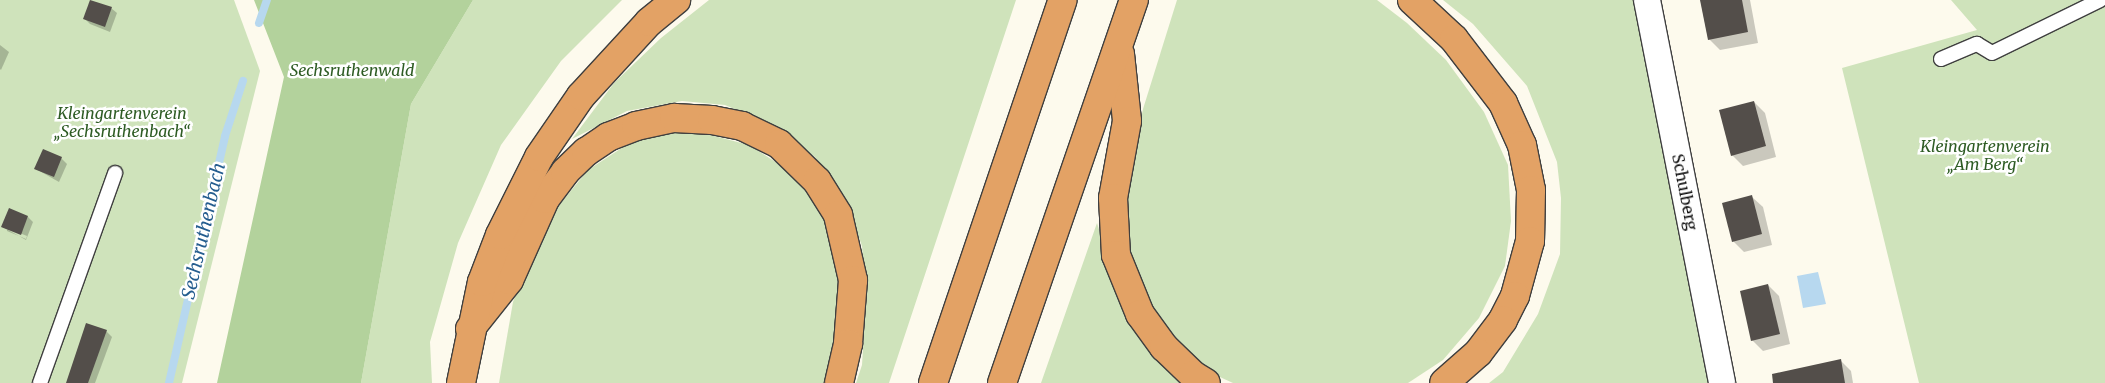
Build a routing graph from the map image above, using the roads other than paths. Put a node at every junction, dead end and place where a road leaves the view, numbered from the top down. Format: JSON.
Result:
{"nodes":[{"id":1,"x":676,"y":0,"type":"edge"},
{"id":2,"x":1063,"y":0,"type":"edge"},
{"id":3,"x":1134,"y":0,"type":"edge"},
{"id":4,"x":1412,"y":0,"type":"edge"},
{"id":5,"x":1647,"y":0,"type":"edge"},
{"id":6,"x":2100,"y":0,"type":"edge"},
{"id":7,"x":1119,"y":48,"type":"junction"},
{"id":8,"x":1941,"y":59,"type":"dead end"},
{"id":9,"x":115,"y":173,"type":"dead end"},
{"id":10,"x":470,"y":329,"type":"junction"},
{"id":11,"x":40,"y":383,"type":"edge"},
{"id":12,"x":462,"y":383,"type":"edge"},
{"id":13,"x":839,"y":383,"type":"edge"},
{"id":14,"x":933,"y":383,"type":"edge"},
{"id":15,"x":1002,"y":383,"type":"edge"},
{"id":16,"x":1206,"y":383,"type":"edge"},
{"id":17,"x":1444,"y":383,"type":"edge"},
{"id":18,"x":1722,"y":383,"type":"edge"}],
"edges":[{"from":1,"to":10,"type":"highway"},
{"from":2,"to":14,"type":"highway"},
{"from":3,"to":7,"type":"highway"},
{"from":4,"to":17,"type":"highway"},
{"from":5,"to":18,"type":"street","name":"Schulberg"},
{"from":6,"to":8,"type":"lane"},
{"from":7,"to":15,"type":"highway"},
{"from":7,"to":16,"type":"highway"},
{"from":9,"to":11,"type":"lane"},
{"from":10,"to":12,"type":"highway"},
{"from":10,"to":13,"type":"highway"}]}
